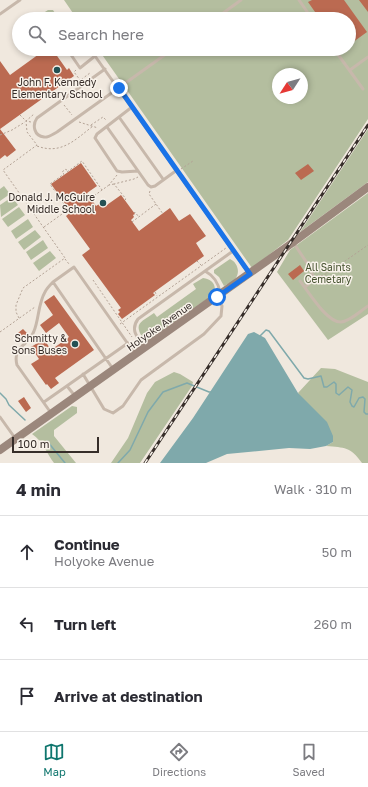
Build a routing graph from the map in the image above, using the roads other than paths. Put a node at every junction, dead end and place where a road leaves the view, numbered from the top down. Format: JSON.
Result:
{"nodes":[{"id":1,"x":20,"y":0,"type":"edge"},
{"id":2,"x":241,"y":0,"type":"edge"},
{"id":3,"x":299,"y":0,"type":"edge"},
{"id":4,"x":225,"y":12,"type":"edge"},
{"id":5,"x":307,"y":12,"type":"edge"},
{"id":6,"x":0,"y":14,"type":"edge"},
{"id":7,"x":72,"y":56,"type":"edge"},
{"id":8,"x":95,"y":56,"type":"joint"},
{"id":9,"x":163,"y":56,"type":"edge"},
{"id":10,"x":339,"y":56,"type":"edge"},
{"id":11,"x":368,"y":57,"type":"edge"},
{"id":12,"x":105,"y":69,"type":"junction"},
{"id":13,"x":350,"y":70,"type":"junction"},
{"id":14,"x":119,"y":88,"type":"junction"},
{"id":15,"x":363,"y":89,"type":"dead end"},
{"id":16,"x":132,"y":107,"type":"junction"},
{"id":17,"x":119,"y":117,"type":"junction"},
{"id":18,"x":108,"y":126,"type":"junction"},
{"id":19,"x":177,"y":170,"type":"junction"},
{"id":20,"x":138,"y":171,"type":"junction"},
{"id":21,"x":163,"y":180,"type":"junction"},
{"id":22,"x":368,"y":187,"type":"edge"},
{"id":23,"x":294,"y":242,"type":"junction"},
{"id":24,"x":233,"y":251,"type":"junction"},
{"id":25,"x":205,"y":271,"type":"junction"},
{"id":26,"x":250,"y":274,"type":"junction"},
{"id":27,"x":300,"y":280,"type":"dead end"},
{"id":28,"x":53,"y":282,"type":"junction"},
{"id":29,"x":305,"y":287,"type":"junction"},
{"id":30,"x":219,"y":295,"type":"junction"},
{"id":31,"x":368,"y":306,"type":"edge"},
{"id":32,"x":128,"y":343,"type":"junction"},
{"id":33,"x":145,"y":348,"type":"junction"},
{"id":34,"x":134,"y":353,"type":"junction"},
{"id":35,"x":106,"y":359,"type":"junction"},
{"id":36,"x":114,"y":370,"type":"junction"},
{"id":37,"x":83,"y":374,"type":"junction"},
{"id":38,"x":67,"y":386,"type":"junction"},
{"id":39,"x":91,"y":386,"type":"junction"},
{"id":40,"x":76,"y":398,"type":"junction"},
{"id":41,"x":44,"y":402,"type":"junction"},
{"id":42,"x":52,"y":414,"type":"junction"},
{"id":43,"x":0,"y":417,"type":"edge"},
{"id":44,"x":16,"y":439,"type":"junction"},
{"id":45,"x":1,"y":448,"type":"edge"}],
"edges":[{"from":1,"to":6,"type":"lane"},
{"from":2,"to":4,"type":"lane"},
{"from":3,"to":5,"type":"lane"},
{"from":7,"to":8,"type":"lane"},
{"from":8,"to":12,"type":"lane"},
{"from":9,"to":14,"type":"lane"},
{"from":10,"to":13,"type":"lane"},
{"from":11,"to":13,"type":"lane"},
{"from":12,"to":14,"type":"lane"},
{"from":12,"to":14,"type":"lane"},
{"from":13,"to":15,"type":"lane"},
{"from":14,"to":16,"type":"lane"},
{"from":16,"to":17,"type":"lane"},
{"from":16,"to":19,"type":"lane"},
{"from":17,"to":18,"type":"lane"},
{"from":17,"to":21,"type":"lane"},
{"from":18,"to":20,"type":"lane"},
{"from":18,"to":20,"type":"lane"},
{"from":19,"to":21,"type":"lane"},
{"from":19,"to":24,"type":"lane"},
{"from":20,"to":21,"type":"lane"},
{"from":22,"to":23,"type":"street","name":"Holyoke Avenue"},
{"from":23,"to":26,"type":"street","name":"Holyoke Avenue"},
{"from":23,"to":29,"type":"lane"},
{"from":24,"to":25,"type":"lane"},
{"from":24,"to":26,"type":"lane"},
{"from":25,"to":30,"type":"lane"},
{"from":25,"to":33,"type":"lane"},
{"from":26,"to":30,"type":"street","name":"Holyoke Avenue"},
{"from":27,"to":29,"type":"lane"},
{"from":28,"to":32,"type":"lane"},
{"from":28,"to":35,"type":"lane"},
{"from":28,"to":41,"type":"lane"},
{"from":29,"to":31,"type":"lane"},
{"from":30,"to":33,"type":"street","name":"Holyoke Avenue"},
{"from":30,"to":39,"type":"lane"},
{"from":32,"to":34,"type":"lane"},
{"from":32,"to":35,"type":"lane"},
{"from":33,"to":34,"type":"street","name":"Holyoke Avenue"},
{"from":34,"to":36,"type":"street","name":"Holyoke Avenue"},
{"from":35,"to":36,"type":"lane"},
{"from":35,"to":37,"type":"lane"},
{"from":36,"to":39,"type":"street","name":"Holyoke Avenue"},
{"from":37,"to":38,"type":"lane"},
{"from":37,"to":39,"type":"lane"},
{"from":38,"to":40,"type":"lane"},
{"from":38,"to":41,"type":"lane"},
{"from":39,"to":40,"type":"street","name":"Holyoke Avenue"},
{"from":40,"to":42,"type":"street","name":"Holyoke Avenue"},
{"from":41,"to":42,"type":"lane"},
{"from":42,"to":44,"type":"street","name":"Holyoke Avenue"},
{"from":43,"to":44,"type":"lane"},
{"from":44,"to":45,"type":"street","name":"Holyoke Avenue"}]}
